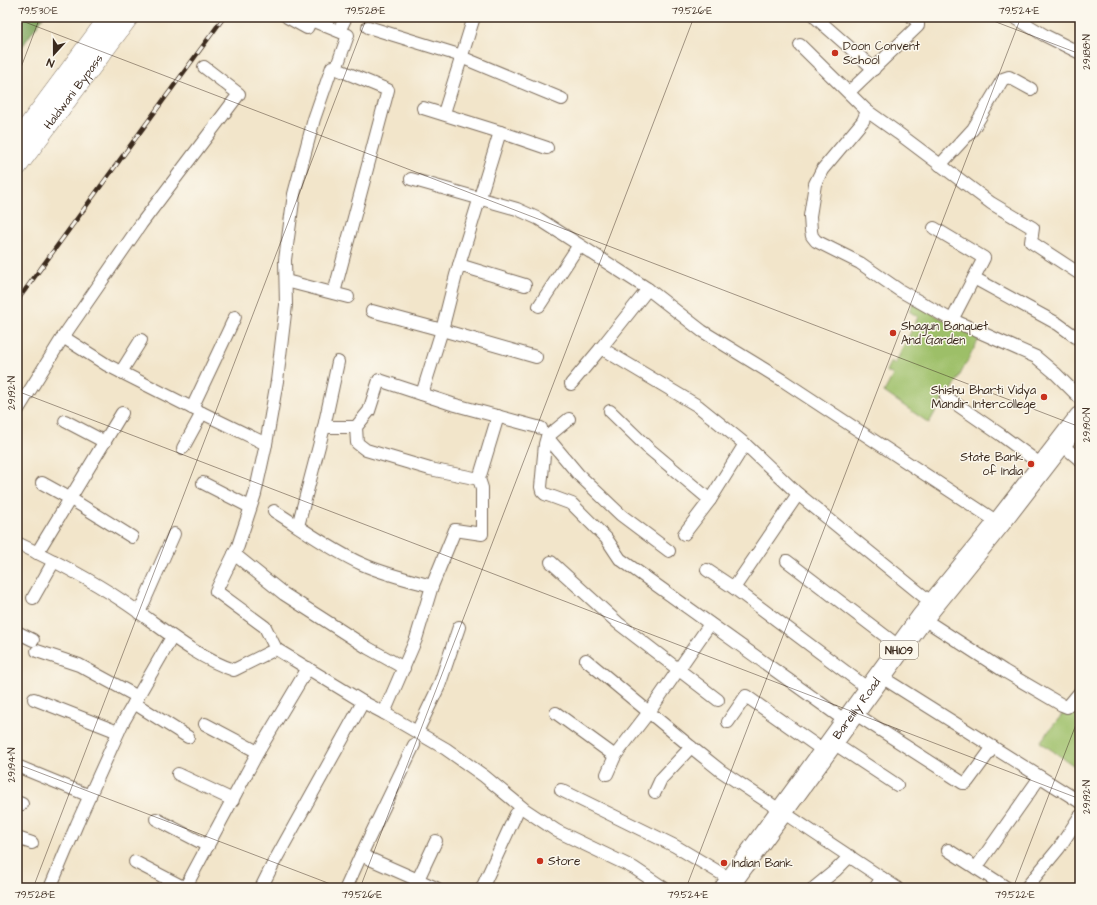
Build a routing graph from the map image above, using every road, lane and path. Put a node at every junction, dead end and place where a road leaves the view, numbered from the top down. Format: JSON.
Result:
{"nodes":[{"id":1,"x":108,"y":17,"type":"edge"},
{"id":2,"x":129,"y":17,"type":"edge"},
{"id":3,"x":287,"y":17,"type":"edge"},
{"id":4,"x":346,"y":17,"type":"edge"},
{"id":5,"x":474,"y":17,"type":"edge"},
{"id":6,"x":815,"y":17,"type":"edge"},
{"id":7,"x":912,"y":17,"type":"edge"},
{"id":8,"x":1014,"y":17,"type":"edge"},
{"id":9,"x":368,"y":27,"type":"dead end"},
{"id":10,"x":339,"y":32,"type":"junction"},
{"id":11,"x":800,"y":45,"type":"dead end"},
{"id":12,"x":1080,"y":52,"type":"edge"},
{"id":13,"x":461,"y":56,"type":"junction"},
{"id":14,"x":204,"y":67,"type":"dead end"},
{"id":15,"x":336,"y":69,"type":"junction"},
{"id":16,"x":874,"y":69,"type":"junction"},
{"id":17,"x":1031,"y":89,"type":"dead end"},
{"id":18,"x":848,"y":92,"type":"junction"},
{"id":19,"x":562,"y":99,"type":"dead end"},
{"id":20,"x":423,"y":108,"type":"dead end"},
{"id":21,"x":867,"y":111,"type":"junction"},
{"id":22,"x":444,"y":113,"type":"junction"},
{"id":23,"x":500,"y":132,"type":"junction"},
{"id":24,"x":17,"y":141,"type":"edge"},
{"id":25,"x":547,"y":148,"type":"dead end"},
{"id":26,"x":940,"y":165,"type":"junction"},
{"id":27,"x":17,"y":167,"type":"edge"},
{"id":28,"x":411,"y":180,"type":"dead end"},
{"id":29,"x":479,"y":199,"type":"junction"},
{"id":30,"x":934,"y":228,"type":"dead end"},
{"id":31,"x":580,"y":245,"type":"junction"},
{"id":32,"x":459,"y":264,"type":"junction"},
{"id":33,"x":1080,"y":274,"type":"edge"},
{"id":34,"x":974,"y":278,"type":"junction"},
{"id":35,"x":286,"y":281,"type":"junction"},
{"id":36,"x":525,"y":285,"type":"dead end"},
{"id":37,"x":648,"y":289,"type":"junction"},
{"id":38,"x":334,"y":293,"type":"junction"},
{"id":39,"x":348,"y":297,"type":"dead end"},
{"id":40,"x":539,"y":306,"type":"dead end"},
{"id":41,"x":372,"y":311,"type":"dead end"},
{"id":42,"x":235,"y":317,"type":"dead end"},
{"id":43,"x":952,"y":320,"type":"junction"},
{"id":44,"x":442,"y":330,"type":"junction"},
{"id":45,"x":63,"y":337,"type":"junction"},
{"id":46,"x":141,"y":340,"type":"dead end"},
{"id":47,"x":1080,"y":340,"type":"edge"},
{"id":48,"x":602,"y":348,"type":"junction"},
{"id":49,"x":536,"y":357,"type":"dead end"},
{"id":50,"x":338,"y":362,"type":"dead end"},
{"id":51,"x":121,"y":372,"type":"junction"},
{"id":52,"x":571,"y":384,"type":"dead end"},
{"id":53,"x":422,"y":394,"type":"junction"},
{"id":54,"x":946,"y":397,"type":"dead end"},
{"id":55,"x":1080,"y":398,"type":"edge"},
{"id":56,"x":197,"y":411,"type":"junction"},
{"id":57,"x":610,"y":411,"type":"dead end"},
{"id":58,"x":17,"y":412,"type":"edge"},
{"id":59,"x":122,"y":413,"type":"dead end"},
{"id":60,"x":498,"y":416,"type":"junction"},
{"id":61,"x":1080,"y":418,"type":"edge"},
{"id":62,"x":569,"y":419,"type":"dead end"},
{"id":63,"x":65,"y":421,"type":"dead end"},
{"id":64,"x":324,"y":427,"type":"junction"},
{"id":65,"x":356,"y":427,"type":"junction"},
{"id":66,"x":544,"y":432,"type":"junction"},
{"id":67,"x":105,"y":442,"type":"junction"},
{"id":68,"x":266,"y":444,"type":"junction"},
{"id":69,"x":745,"y":444,"type":"junction"},
{"id":70,"x":1061,"y":444,"type":"junction"},
{"id":71,"x":183,"y":448,"type":"dead end"},
{"id":72,"x":1080,"y":460,"type":"edge"},
{"id":73,"x":1043,"y":466,"type":"junction"},
{"id":74,"x":479,"y":479,"type":"junction"},
{"id":75,"x":42,"y":483,"type":"dead end"},
{"id":76,"x":203,"y":483,"type":"dead end"},
{"id":77,"x":798,"y":494,"type":"junction"},
{"id":78,"x":71,"y":499,"type":"junction"},
{"id":79,"x":710,"y":500,"type":"junction"},
{"id":80,"x":250,"y":507,"type":"junction"},
{"id":81,"x":274,"y":511,"type":"dead end"},
{"id":82,"x":999,"y":523,"type":"junction"},
{"id":83,"x":298,"y":526,"type":"junction"},
{"id":84,"x":174,"y":534,"type":"dead end"},
{"id":85,"x":684,"y":534,"type":"dead end"},
{"id":86,"x":132,"y":537,"type":"dead end"},
{"id":87,"x":17,"y":543,"type":"edge"},
{"id":88,"x":669,"y":551,"type":"dead end"},
{"id":89,"x":38,"y":553,"type":"junction"},
{"id":90,"x":234,"y":554,"type":"junction"},
{"id":91,"x":54,"y":561,"type":"junction"},
{"id":92,"x":787,"y":561,"type":"dead end"},
{"id":93,"x":551,"y":562,"type":"dead end"},
{"id":94,"x":706,"y":570,"type":"dead end"},
{"id":95,"x":432,"y":586,"type":"junction"},
{"id":96,"x":734,"y":588,"type":"junction"},
{"id":97,"x":33,"y":598,"type":"dead end"},
{"id":98,"x":928,"y":611,"type":"junction"},
{"id":99,"x":139,"y":613,"type":"junction"},
{"id":100,"x":710,"y":624,"type":"junction"},
{"id":101,"x":459,"y":627,"type":"dead end"},
{"id":102,"x":17,"y":632,"type":"edge"},
{"id":103,"x":172,"y":637,"type":"junction"},
{"id":104,"x":901,"y":648,"type":"junction"},
{"id":105,"x":276,"y":649,"type":"junction"},
{"id":106,"x":586,"y":660,"type":"dead end"},
{"id":107,"x":308,"y":668,"type":"junction"},
{"id":108,"x":404,"y":668,"type":"junction"},
{"id":109,"x":678,"y":670,"type":"junction"},
{"id":110,"x":875,"y":683,"type":"junction"},
{"id":111,"x":1080,"y":692,"type":"edge"},
{"id":112,"x":34,"y":699,"type":"dead end"},
{"id":113,"x":136,"y":700,"type":"junction"},
{"id":114,"x":718,"y":700,"type":"dead end"},
{"id":115,"x":363,"y":702,"type":"junction"},
{"id":116,"x":649,"y":712,"type":"junction"},
{"id":117,"x":384,"y":713,"type":"junction"},
{"id":118,"x":556,"y":713,"type":"dead end"},
{"id":119,"x":850,"y":717,"type":"junction"},
{"id":120,"x":728,"y":722,"type":"dead end"},
{"id":121,"x":205,"y":724,"type":"dead end"},
{"id":122,"x":118,"y":732,"type":"junction"},
{"id":123,"x":417,"y":732,"type":"junction"},
{"id":124,"x":188,"y":736,"type":"dead end"},
{"id":125,"x":414,"y":745,"type":"dead end"},
{"id":126,"x":828,"y":746,"type":"junction"},
{"id":127,"x":691,"y":747,"type":"junction"},
{"id":128,"x":993,"y":747,"type":"junction"},
{"id":129,"x":258,"y":752,"type":"junction"},
{"id":130,"x":615,"y":756,"type":"junction"},
{"id":131,"x":17,"y":766,"type":"edge"},
{"id":132,"x":178,"y":774,"type":"dead end"},
{"id":133,"x":608,"y":774,"type":"dead end"},
{"id":134,"x":1040,"y":777,"type":"junction"},
{"id":135,"x":897,"y":785,"type":"dead end"},
{"id":136,"x":561,"y":790,"type":"dead end"},
{"id":137,"x":655,"y":792,"type":"dead end"},
{"id":138,"x":90,"y":796,"type":"junction"},
{"id":139,"x":233,"y":800,"type":"junction"},
{"id":140,"x":1080,"y":802,"type":"edge"},
{"id":141,"x":781,"y":811,"type":"junction"},
{"id":142,"x":516,"y":814,"type":"dead end"},
{"id":143,"x":1080,"y":816,"type":"edge"},
{"id":144,"x":156,"y":820,"type":"dead end"},
{"id":145,"x":17,"y":838,"type":"edge"},
{"id":146,"x":436,"y":842,"type":"dead end"},
{"id":147,"x":32,"y":843,"type":"dead end"},
{"id":148,"x":208,"y":846,"type":"junction"},
{"id":149,"x":948,"y":850,"type":"dead end"},
{"id":150,"x":361,"y":855,"type":"junction"},
{"id":151,"x":850,"y":856,"type":"junction"},
{"id":152,"x":135,"y":862,"type":"dead end"},
{"id":153,"x":976,"y":868,"type":"junction"},
{"id":154,"x":882,"y":878,"type":"junction"},
{"id":155,"x":416,"y":884,"type":"edge"},
{"id":156,"x":729,"y":884,"type":"edge"},
{"id":157,"x":50,"y":888,"type":"edge"},
{"id":158,"x":185,"y":888,"type":"edge"},
{"id":159,"x":261,"y":888,"type":"edge"},
{"id":160,"x":346,"y":888,"type":"edge"},
{"id":161,"x":436,"y":888,"type":"edge"},
{"id":162,"x":482,"y":888,"type":"edge"},
{"id":163,"x":664,"y":888,"type":"edge"},
{"id":164,"x":814,"y":888,"type":"edge"},
{"id":165,"x":874,"y":888,"type":"edge"},
{"id":166,"x":897,"y":888,"type":"edge"},
{"id":167,"x":1007,"y":888,"type":"edge"},
{"id":168,"x":1026,"y":888,"type":"edge"}],
"edges":[{"from":1,"to":24,"type":"main road","name":"Haldwani Bypass"},
{"from":2,"to":27,"type":"main road","name":"Haldwani Bypass"},
{"from":3,"to":10,"type":"street"},
{"from":4,"to":10,"type":"street"},
{"from":5,"to":13,"type":"street"},
{"from":6,"to":16,"type":"street"},
{"from":7,"to":16,"type":"street"},
{"from":8,"to":12,"type":"street"},
{"from":9,"to":13,"type":"street"},
{"from":10,"to":15,"type":"street"},
{"from":11,"to":18,"type":"street"},
{"from":13,"to":19,"type":"street"},
{"from":13,"to":22,"type":"street"},
{"from":14,"to":45,"type":"street"},
{"from":15,"to":35,"type":"street"},
{"from":15,"to":38,"type":"street"},
{"from":16,"to":18,"type":"street"},
{"from":17,"to":26,"type":"street"},
{"from":18,"to":21,"type":"street"},
{"from":20,"to":22,"type":"street"},
{"from":21,"to":26,"type":"street"},
{"from":21,"to":43,"type":"street"},
{"from":22,"to":23,"type":"street"},
{"from":23,"to":25,"type":"street"},
{"from":23,"to":29,"type":"street"},
{"from":26,"to":33,"type":"street"},
{"from":28,"to":29,"type":"street"},
{"from":29,"to":31,"type":"street"},
{"from":29,"to":32,"type":"street"},
{"from":30,"to":34,"type":"street"},
{"from":31,"to":37,"type":"street"},
{"from":31,"to":40,"type":"street"},
{"from":32,"to":36,"type":"street"},
{"from":32,"to":44,"type":"street"},
{"from":34,"to":43,"type":"street"},
{"from":34,"to":47,"type":"street"},
{"from":35,"to":38,"type":"street"},
{"from":35,"to":68,"type":"street"},
{"from":37,"to":48,"type":"street"},
{"from":37,"to":82,"type":"street"},
{"from":38,"to":39,"type":"street"},
{"from":41,"to":44,"type":"street"},
{"from":42,"to":56,"type":"street"},
{"from":43,"to":55,"type":"street"},
{"from":44,"to":49,"type":"street"},
{"from":44,"to":53,"type":"street"},
{"from":45,"to":51,"type":"street"},
{"from":45,"to":58,"type":"street"},
{"from":46,"to":51,"type":"street"},
{"from":48,"to":52,"type":"street"},
{"from":48,"to":69,"type":"street"},
{"from":50,"to":64,"type":"street"},
{"from":51,"to":56,"type":"street"},
{"from":53,"to":60,"type":"street"},
{"from":53,"to":65,"type":"street"},
{"from":54,"to":73,"type":"street"},
{"from":56,"to":68,"type":"street"},
{"from":56,"to":71,"type":"street"},
{"from":57,"to":79,"type":"street"},
{"from":59,"to":67,"type":"street"},
{"from":60,"to":66,"type":"street"},
{"from":60,"to":74,"type":"street"},
{"from":61,"to":70,"type":"highway","name":"Bareilly Road","number":"NH109"},
{"from":62,"to":66,"type":"street"},
{"from":63,"to":67,"type":"street"},
{"from":64,"to":65,"type":"street"},
{"from":64,"to":83,"type":"street"},
{"from":65,"to":74,"type":"street"},
{"from":66,"to":88,"type":"street"},
{"from":66,"to":100,"type":"street"},
{"from":67,"to":78,"type":"street"},
{"from":68,"to":80,"type":"street"},
{"from":69,"to":77,"type":"street"},
{"from":69,"to":79,"type":"street"},
{"from":70,"to":72,"type":"street"},
{"from":70,"to":73,"type":"highway","name":"Bareilly Road","number":"NH109"},
{"from":73,"to":82,"type":"highway","name":"Bareilly Road","number":"NH109"},
{"from":74,"to":95,"type":"street"},
{"from":75,"to":78,"type":"street"},
{"from":76,"to":80,"type":"street"},
{"from":77,"to":96,"type":"street"},
{"from":77,"to":98,"type":"street"},
{"from":78,"to":86,"type":"street"},
{"from":78,"to":89,"type":"street"},
{"from":79,"to":85,"type":"street"},
{"from":80,"to":90,"type":"street"},
{"from":81,"to":83,"type":"street"},
{"from":82,"to":98,"type":"highway","name":"Bareilly Road","number":"NH109"},
{"from":83,"to":95,"type":"street"},
{"from":84,"to":99,"type":"street"},
{"from":87,"to":89,"type":"street"},
{"from":89,"to":91,"type":"street"},
{"from":90,"to":105,"type":"street"},
{"from":90,"to":108,"type":"street"},
{"from":91,"to":97,"type":"street"},
{"from":91,"to":99,"type":"street"},
{"from":92,"to":104,"type":"street"},
{"from":93,"to":109,"type":"street"},
{"from":94,"to":96,"type":"street"},
{"from":95,"to":108,"type":"street"},
{"from":96,"to":110,"type":"street"},
{"from":98,"to":104,"type":"highway","name":"Bareilly Road","number":"NH109"},
{"from":98,"to":111,"type":"street"},
{"from":99,"to":103,"type":"street"},
{"from":100,"to":109,"type":"street"},
{"from":100,"to":119,"type":"street"},
{"from":101,"to":123,"type":"street"},
{"from":102,"to":113,"type":"street"},
{"from":103,"to":105,"type":"street"},
{"from":103,"to":113,"type":"street"},
{"from":104,"to":110,"type":"highway","name":"Bareilly Road","number":"NH109"},
{"from":105,"to":107,"type":"street"},
{"from":106,"to":116,"type":"street"},
{"from":107,"to":115,"type":"street"},
{"from":107,"to":129,"type":"street"},
{"from":108,"to":117,"type":"street"},
{"from":109,"to":114,"type":"street"},
{"from":109,"to":116,"type":"street"},
{"from":110,"to":119,"type":"highway","name":"Bareilly Road","number":"NH109"},
{"from":110,"to":128,"type":"street"},
{"from":112,"to":122,"type":"street"},
{"from":113,"to":122,"type":"street"},
{"from":113,"to":124,"type":"street"},
{"from":115,"to":117,"type":"street"},
{"from":115,"to":159,"type":"street"},
{"from":116,"to":127,"type":"street"},
{"from":116,"to":130,"type":"street"},
{"from":117,"to":123,"type":"street"},
{"from":118,"to":130,"type":"street"},
{"from":119,"to":126,"type":"highway","name":"Bareilly Road","number":"NH109"},
{"from":119,"to":128,"type":"street"},
{"from":120,"to":126,"type":"street"},
{"from":121,"to":129,"type":"street"},
{"from":122,"to":138,"type":"street"},
{"from":123,"to":163,"type":"street"},
{"from":125,"to":150,"type":"street"},
{"from":126,"to":135,"type":"street"},
{"from":126,"to":141,"type":"highway","name":"Bareilly Road","number":"NH109"},
{"from":127,"to":137,"type":"street"},
{"from":127,"to":141,"type":"street"},
{"from":128,"to":134,"type":"street"},
{"from":129,"to":139,"type":"street"},
{"from":130,"to":133,"type":"street"},
{"from":131,"to":138,"type":"street"},
{"from":132,"to":139,"type":"street"},
{"from":134,"to":140,"type":"street"},
{"from":134,"to":153,"type":"street"},
{"from":136,"to":156,"type":"street"},
{"from":138,"to":157,"type":"street"},
{"from":139,"to":148,"type":"street"},
{"from":141,"to":151,"type":"street"},
{"from":141,"to":156,"type":"highway","name":"Bareilly Road","number":"NH109"},
{"from":142,"to":162,"type":"street"},
{"from":143,"to":168,"type":"street"},
{"from":144,"to":148,"type":"street"},
{"from":145,"to":147,"type":"street"},
{"from":146,"to":155,"type":"street"},
{"from":148,"to":158,"type":"street"},
{"from":149,"to":153,"type":"street"},
{"from":150,"to":155,"type":"street"},
{"from":150,"to":160,"type":"street"},
{"from":151,"to":154,"type":"street"},
{"from":151,"to":164,"type":"street"},
{"from":152,"to":158,"type":"street"},
{"from":153,"to":167,"type":"street"},
{"from":154,"to":165,"type":"street"},
{"from":154,"to":166,"type":"street"},
{"from":155,"to":161,"type":"street"}]}
